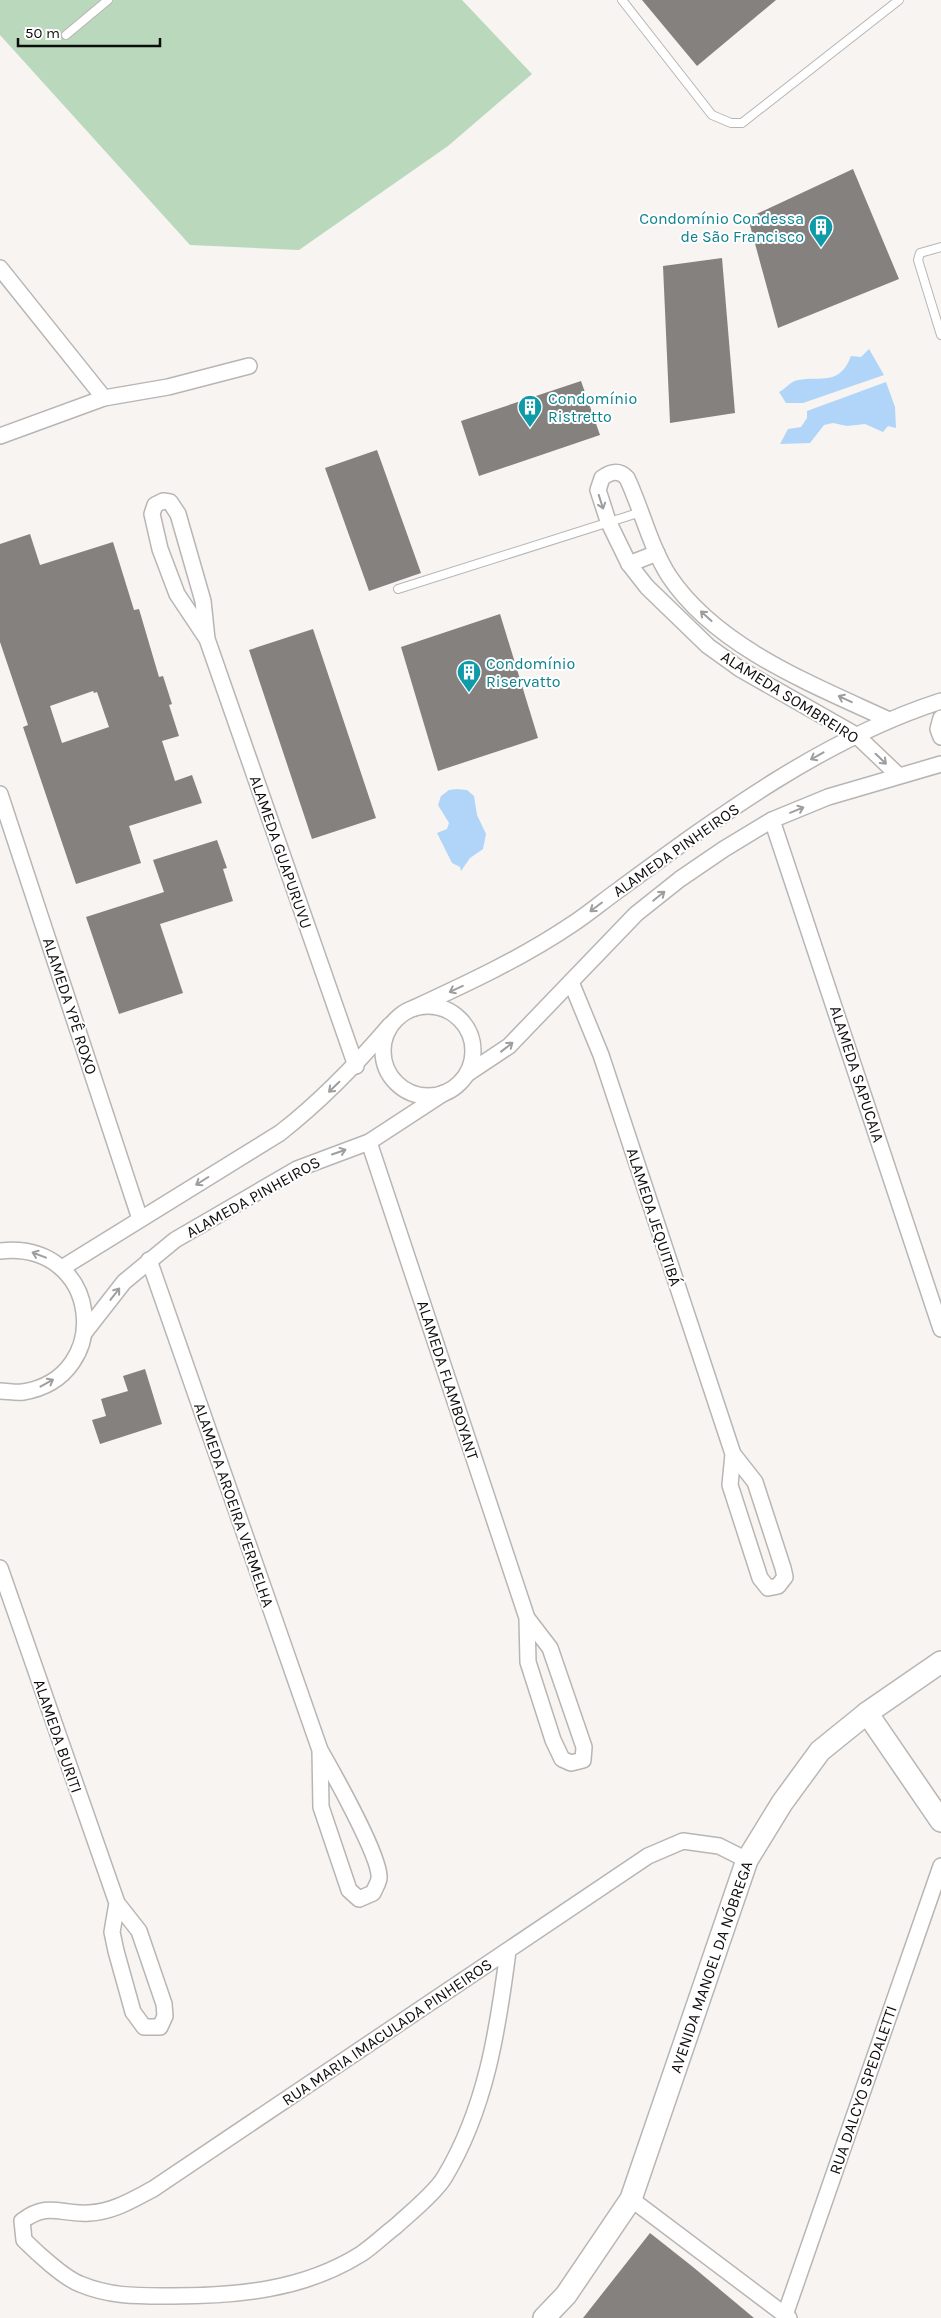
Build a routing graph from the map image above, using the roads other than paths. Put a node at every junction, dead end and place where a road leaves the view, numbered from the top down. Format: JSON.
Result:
{"nodes":[{"id":1,"x":108,"y":0,"type":"edge"},
{"id":2,"x":622,"y":0,"type":"edge"},
{"id":3,"x":899,"y":0,"type":"edge"},
{"id":4,"x":66,"y":35,"type":"dead end"},
{"id":5,"x":941,"y":247,"type":"edge"},
{"id":6,"x":0,"y":268,"type":"edge"},
{"id":7,"x":941,"y":336,"type":"edge"},
{"id":8,"x":249,"y":366,"type":"dead end"},
{"id":9,"x":104,"y":398,"type":"junction"},
{"id":10,"x":0,"y":436,"type":"edge"},
{"id":11,"x":641,"y":512,"type":"junction"},
{"id":12,"x":608,"y":521,"type":"junction"},
{"id":13,"x":657,"y":553,"type":"junction"},
{"id":14,"x":629,"y":564,"type":"junction"},
{"id":15,"x":398,"y":589,"type":"dead end"},
{"id":16,"x":206,"y":639,"type":"junction"},
{"id":17,"x":941,"y":701,"type":"edge"},
{"id":18,"x":941,"y":718,"type":"edge"},
{"id":19,"x":889,"y":720,"type":"junction"},
{"id":20,"x":856,"y":735,"type":"junction"},
{"id":21,"x":941,"y":737,"type":"edge"},
{"id":22,"x":941,"y":764,"type":"edge"},
{"id":23,"x":898,"y":775,"type":"junction"},
{"id":24,"x":0,"y":794,"type":"edge"},
{"id":25,"x":772,"y":820,"type":"junction"},
{"id":26,"x":571,"y":982,"type":"junction"},
{"id":27,"x":414,"y":1008,"type":"junction"},
{"id":28,"x":390,"y":1025,"type":"junction"},
{"id":29,"x":356,"y":1066,"type":"junction"},
{"id":30,"x":467,"y":1074,"type":"junction"},
{"id":31,"x":444,"y":1093,"type":"junction"},
{"id":32,"x":369,"y":1142,"type":"junction"},
{"id":33,"x":140,"y":1219,"type":"junction"},
{"id":34,"x":0,"y":1251,"type":"edge"},
{"id":35,"x":149,"y":1260,"type":"junction"},
{"id":36,"x":62,"y":1268,"type":"junction"},
{"id":37,"x":941,"y":1329,"type":"edge"},
{"id":38,"x":85,"y":1332,"type":"junction"},
{"id":39,"x":0,"y":1391,"type":"edge"},
{"id":40,"x":733,"y":1454,"type":"junction"},
{"id":41,"x":0,"y":1568,"type":"edge"},
{"id":42,"x":527,"y":1618,"type":"junction"},
{"id":43,"x":941,"y":1662,"type":"edge"},
{"id":44,"x":867,"y":1714,"type":"junction"},
{"id":45,"x":320,"y":1750,"type":"junction"},
{"id":46,"x":941,"y":1822,"type":"edge"},
{"id":47,"x":747,"y":1860,"type":"junction"},
{"id":48,"x":941,"y":1866,"type":"edge"},
{"id":49,"x":117,"y":1903,"type":"junction"},
{"id":50,"x":508,"y":1951,"type":"junction"},
{"id":51,"x":631,"y":2199,"type":"junction"},
{"id":52,"x":787,"y":2316,"type":"edge"},
{"id":53,"x":544,"y":2318,"type":"edge"}],
"edges":[{"from":1,"to":4,"type":"lane"},
{"from":2,"to":3,"type":"lane"},
{"from":5,"to":7,"type":"lane"},
{"from":6,"to":9,"type":"street"},
{"from":8,"to":9,"type":"street"},
{"from":9,"to":10,"type":"street"},
{"from":11,"to":12,"type":"lane"},
{"from":11,"to":12,"type":"street","name":"ALAMEDA SOMBREIRO","one_way":true},
{"from":11,"to":13,"type":"street","name":"ALAMEDA SOMBREIRO"},
{"from":12,"to":14,"type":"street","name":"ALAMEDA SOMBREIRO"},
{"from":12,"to":15,"type":"lane"},
{"from":13,"to":14,"type":"street"},
{"from":19,"to":13,"type":"street","name":"ALAMEDA SOMBREIRO","one_way":true},
{"from":14,"to":20,"type":"street","name":"ALAMEDA SOMBREIRO"},
{"from":16,"to":16,"type":"street","name":"ALAMEDA GUAPURUVU"},
{"from":16,"to":29,"type":"street","name":"ALAMEDA GUAPURUVU"},
{"from":17,"to":19,"type":"street","name":"ALAMEDA PINHEIROS"},
{"from":18,"to":21,"type":"street"},
{"from":19,"to":20,"type":"street","name":"ALAMEDA PINHEIROS"},
{"from":20,"to":23,"type":"street","name":"ALAMEDA SOMBREIRO","one_way":true},
{"from":20,"to":27,"type":"street","name":"ALAMEDA PINHEIROS","one_way":true},
{"from":22,"to":23,"type":"street","name":"ALAMEDA PINHEIROS"},
{"from":25,"to":23,"type":"street","name":"ALAMEDA PINHEIROS","one_way":true},
{"from":24,"to":33,"type":"street","name":"ALAMEDA YPÊ ROXO"},
{"from":26,"to":25,"type":"street","name":"ALAMEDA PINHEIROS","one_way":true},
{"from":25,"to":37,"type":"street","name":"ALAMEDA SAPUCAIA"},
{"from":30,"to":26,"type":"street","name":"ALAMEDA PINHEIROS","one_way":true},
{"from":26,"to":40,"type":"street","name":"ALAMEDA JEQUITIBÁ"},
{"from":27,"to":28,"type":"street"},
{"from":27,"to":30,"type":"street"},
{"from":28,"to":29,"type":"street"},
{"from":28,"to":31,"type":"street"},
{"from":29,"to":33,"type":"street","one_way":true},
{"from":30,"to":31,"type":"street"},
{"from":31,"to":32,"type":"street","name":"ALAMEDA PINHEIROS"},
{"from":35,"to":32,"type":"street","name":"ALAMEDA PINHEIROS","one_way":true},
{"from":32,"to":42,"type":"street","name":"ALAMEDA FLAMBOYANT"},
{"from":33,"to":36,"type":"street"},
{"from":36,"to":34,"type":"street","one_way":true},
{"from":38,"to":35,"type":"street","name":"ALAMEDA PINHEIROS","one_way":true},
{"from":35,"to":45,"type":"street","name":"ALAMEDA AROEIRA VERMELHA"},
{"from":36,"to":38,"type":"street"},
{"from":39,"to":38,"type":"street","one_way":true},
{"from":40,"to":40,"type":"street","name":"ALAMEDA JEQUITIBÁ"},
{"from":41,"to":49,"type":"street","name":"ALAMEDA BURITI"},
{"from":42,"to":42,"type":"street","name":"ALAMEDA FLAMBOYANT"},
{"from":43,"to":44,"type":"main road","name":"AVENIDA MANOEL DA NÓBREGA"},
{"from":44,"to":46,"type":"main road"},
{"from":44,"to":47,"type":"main road","name":"AVENIDA MANOEL DA NÓBREGA"},
{"from":45,"to":45,"type":"street","name":"ALAMEDA AROEIRA VERMELHA"},
{"from":47,"to":50,"type":"street","name":"RUA MARIA IMACULADA PINHEIROS"},
{"from":47,"to":51,"type":"main road","name":"AVENIDA MANOEL DA NÓBREGA"},
{"from":48,"to":52,"type":"street","name":"RUA DALCYO SPEDALETTI"},
{"from":49,"to":49,"type":"street","name":"ALAMEDA BURITI"},
{"from":50,"to":50,"type":"street","name":"RUA MARIA IMACULADA PINHEIROS"},
{"from":51,"to":52,"type":"street"},
{"from":51,"to":53,"type":"main road","name":"AVENIDA MANOEL DA NÓBREGA"}]}
